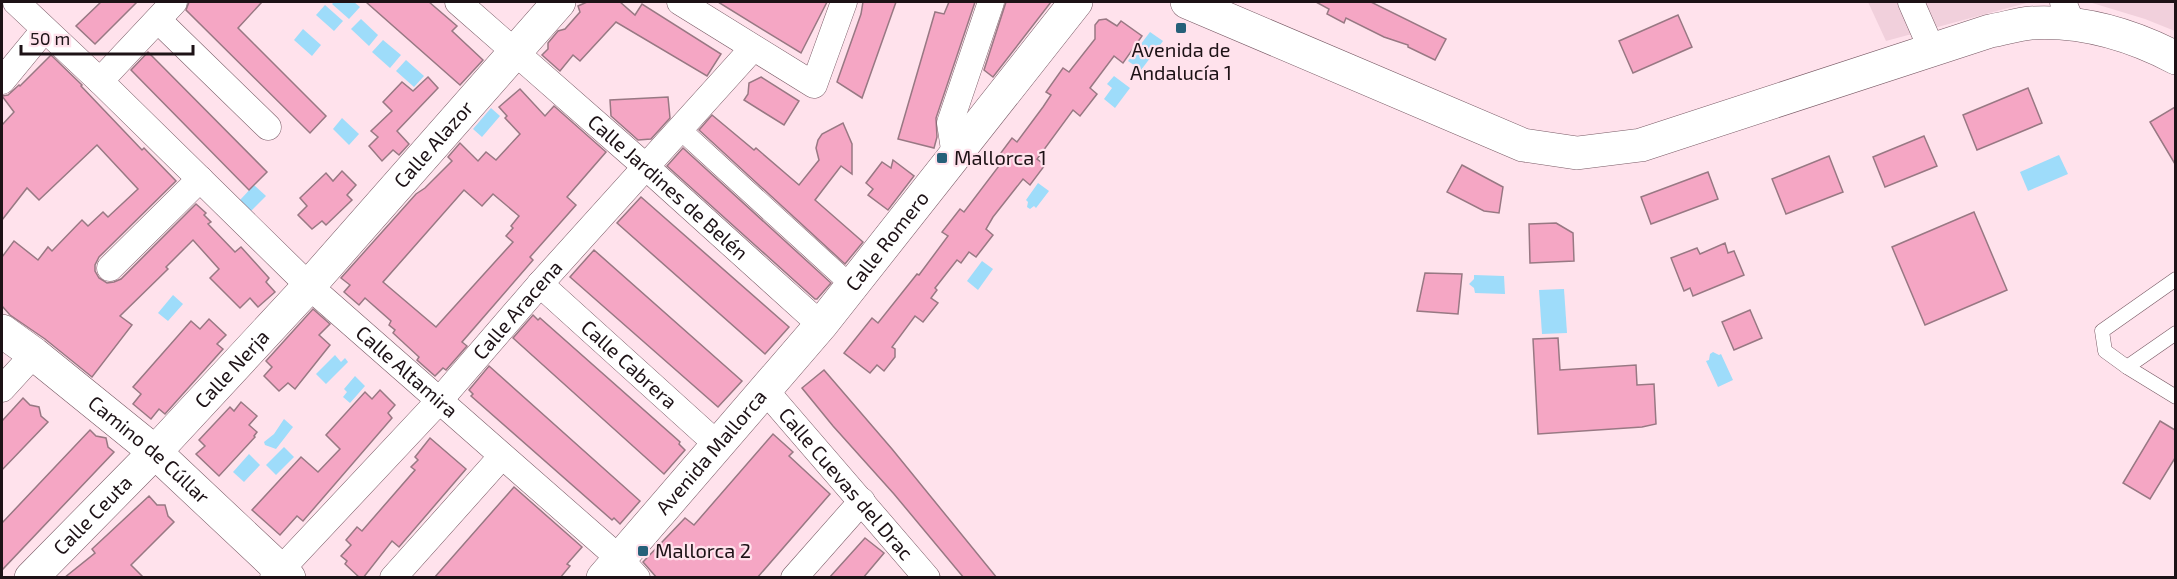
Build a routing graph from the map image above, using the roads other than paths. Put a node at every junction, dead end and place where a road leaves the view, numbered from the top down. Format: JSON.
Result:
{"nodes":[{"id":1,"x":16,"y":2,"type":"edge"},
{"id":2,"x":458,"y":2,"type":"edge"},
{"id":3,"x":559,"y":2,"type":"edge"},
{"id":4,"x":680,"y":2,"type":"edge"},
{"id":5,"x":844,"y":2,"type":"edge"},
{"id":6,"x":991,"y":2,"type":"edge"},
{"id":7,"x":1076,"y":2,"type":"edge"},
{"id":8,"x":1187,"y":2,"type":"edge"},
{"id":9,"x":1911,"y":2,"type":"edge"},
{"id":10,"x":166,"y":10,"type":"edge"},
{"id":11,"x":2068,"y":12,"type":"edge"},
{"id":12,"x":44,"y":30,"type":"junction"},
{"id":13,"x":753,"y":48,"type":"junction"},
{"id":14,"x":1932,"y":50,"type":"junction"},
{"id":15,"x":514,"y":52,"type":"junction"},
{"id":16,"x":2175,"y":58,"type":"edge"},
{"id":17,"x":2,"y":81,"type":"edge"},
{"id":18,"x":100,"y":81,"type":"junction"},
{"id":19,"x":268,"y":128,"type":"dead end"},
{"id":20,"x":680,"y":129,"type":"junction"},
{"id":21,"x":955,"y":156,"type":"junction"},
{"id":22,"x":646,"y":167,"type":"junction"},
{"id":23,"x":200,"y":179,"type":"junction"},
{"id":24,"x":110,"y":268,"type":"dead end"},
{"id":25,"x":2175,"y":279,"type":"edge"},
{"id":26,"x":540,"y":285,"type":"junction"},
{"id":27,"x":309,"y":286,"type":"junction"},
{"id":28,"x":852,"y":286,"type":"junction"},
{"id":29,"x":821,"y":325,"type":"junction"},
{"id":30,"x":2,"y":331,"type":"edge"},
{"id":31,"x":2175,"y":333,"type":"edge"},
{"id":32,"x":34,"y":354,"type":"junction"},
{"id":33,"x":2127,"y":367,"type":"junction"},
{"id":34,"x":2,"y":389,"type":"edge"},
{"id":35,"x":765,"y":390,"type":"junction"},
{"id":36,"x":2175,"y":397,"type":"edge"},
{"id":37,"x":439,"y":401,"type":"junction"},
{"id":38,"x":718,"y":445,"type":"junction"},
{"id":39,"x":155,"y":452,"type":"junction"},
{"id":40,"x":502,"y":456,"type":"junction"},
{"id":41,"x":862,"y":501,"type":"junction"},
{"id":42,"x":620,"y":571,"type":"edge"},
{"id":43,"x":281,"y":575,"type":"edge"},
{"id":44,"x":31,"y":578,"type":"edge"},
{"id":45,"x":393,"y":578,"type":"edge"},
{"id":46,"x":794,"y":578,"type":"edge"},
{"id":47,"x":927,"y":578,"type":"edge"}],
"edges":[{"from":1,"to":12,"type":"street","name":"Calle Altamira"},
{"from":2,"to":15,"type":"street","name":"Calle Jardines de Belén"},
{"from":3,"to":15,"type":"street","name":"Calle Alazor"},
{"from":4,"to":13,"type":"street"},
{"from":5,"to":13,"type":"street"},
{"from":6,"to":21,"type":"street"},
{"from":7,"to":21,"type":"street","name":"Calle Romero"},
{"from":8,"to":14,"type":"street"},
{"from":9,"to":14,"type":"street"},
{"from":10,"to":18,"type":"street"},
{"from":10,"to":19,"type":"street"},
{"from":11,"to":14,"type":"street"},
{"from":11,"to":16,"type":"street"},
{"from":12,"to":17,"type":"street"},
{"from":12,"to":18,"type":"street","name":"Calle Altamira"},
{"from":13,"to":20,"type":"street","name":"Calle Aracena"},
{"from":15,"to":22,"type":"street","name":"Calle Jardines de Belén"},
{"from":15,"to":27,"type":"street","name":"Calle Alazor"},
{"from":18,"to":23,"type":"street","name":"Calle Altamira"},
{"from":20,"to":22,"type":"street","name":"Calle Aracena"},
{"from":20,"to":28,"type":"street"},
{"from":21,"to":28,"type":"street","name":"Calle Romero"},
{"from":22,"to":26,"type":"street","name":"Calle Aracena"},
{"from":22,"to":29,"type":"street","name":"Calle Jardines de Belén"},
{"from":23,"to":24,"type":"street"},
{"from":23,"to":27,"type":"street","name":"Calle Altamira"},
{"from":25,"to":33,"type":"lane"},
{"from":26,"to":37,"type":"street","name":"Calle Aracena"},
{"from":26,"to":38,"type":"street","name":"Calle Cabrera"},
{"from":27,"to":37,"type":"street","name":"Calle Altamira"},
{"from":27,"to":39,"type":"street","name":"Calle Nerja"},
{"from":28,"to":29,"type":"street","name":"Calle Romero"},
{"from":29,"to":35,"type":"street","name":"Avenida Mallorca"},
{"from":30,"to":32,"type":"street","name":"Camino de Cúllar"},
{"from":31,"to":33,"type":"lane"},
{"from":32,"to":34,"type":"street"},
{"from":32,"to":39,"type":"street","name":"Camino de Cúllar"},
{"from":33,"to":36,"type":"lane"},
{"from":35,"to":38,"type":"street","name":"Avenida Mallorca"},
{"from":35,"to":41,"type":"street","name":"Calle Cuevas del Drac"},
{"from":37,"to":40,"type":"street","name":"Calle Altamira"},
{"from":37,"to":43,"type":"street","name":"Calle Aracena"},
{"from":38,"to":42,"type":"street","name":"Avenida Mallorca"},
{"from":39,"to":43,"type":"street","name":"Camino de Cúllar"},
{"from":39,"to":44,"type":"street","name":"Calle Ceuta"},
{"from":40,"to":42,"type":"street","name":"Calle Altamira"},
{"from":40,"to":45,"type":"street"},
{"from":41,"to":46,"type":"street"},
{"from":41,"to":47,"type":"street","name":"Calle Cuevas del Drac"}]}
